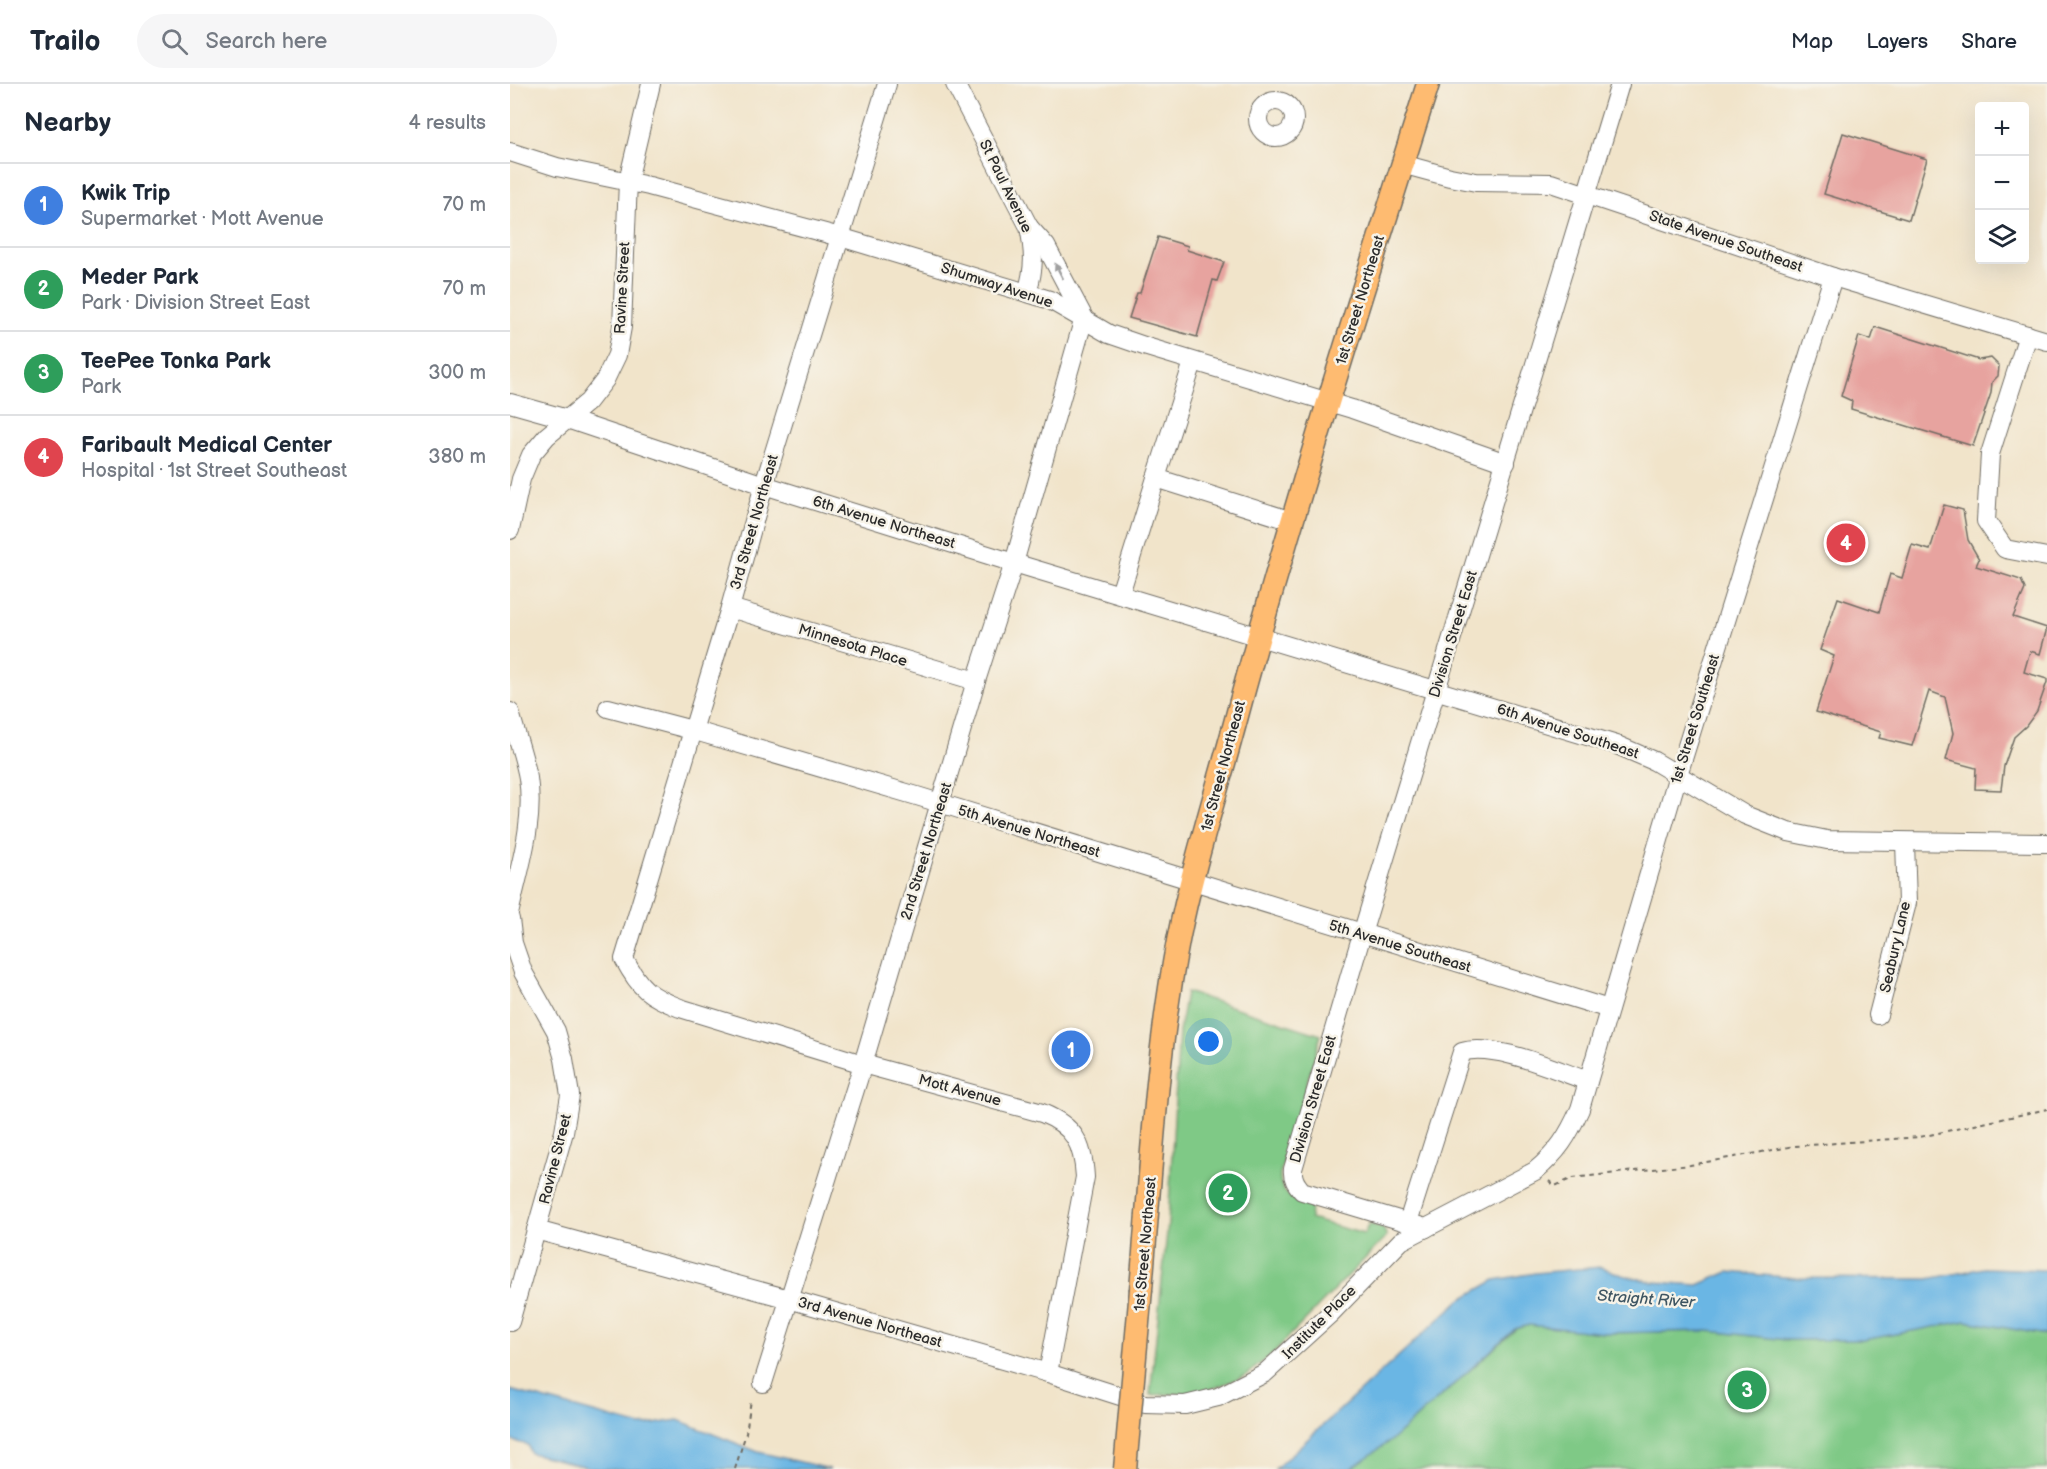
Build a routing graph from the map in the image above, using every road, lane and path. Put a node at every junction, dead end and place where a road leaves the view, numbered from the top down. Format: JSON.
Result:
{"nodes":[{"id":1,"x":651,"y":84,"type":"edge"},
{"id":2,"x":887,"y":84,"type":"edge"},
{"id":3,"x":955,"y":84,"type":"edge"},
{"id":4,"x":1428,"y":84,"type":"edge"},
{"id":5,"x":1620,"y":84,"type":"edge"},
{"id":6,"x":510,"y":152,"type":"edge"},
{"id":7,"x":1402,"y":164,"type":"junction"},
{"id":8,"x":628,"y":180,"type":"junction"},
{"id":9,"x":1587,"y":194,"type":"junction"},
{"id":10,"x":1029,"y":226,"type":"junction"},
{"id":11,"x":840,"y":237,"type":"junction"},
{"id":12,"x":1833,"y":277,"type":"junction"},
{"id":13,"x":1027,"y":292,"type":"junction"},
{"id":14,"x":1084,"y":318,"type":"junction"},
{"id":15,"x":2028,"y":335,"type":"junction"},
{"id":16,"x":2047,"y":341,"type":"edge"},
{"id":17,"x":1193,"y":362,"type":"junction"},
{"id":18,"x":1329,"y":402,"type":"junction"},
{"id":19,"x":510,"y":403,"type":"edge"},
{"id":20,"x":567,"y":419,"type":"junction"},
{"id":21,"x":1506,"y":463,"type":"junction"},
{"id":22,"x":1156,"y":478,"type":"junction"},
{"id":23,"x":764,"y":485,"type":"junction"},
{"id":24,"x":1292,"y":521,"type":"junction"},
{"id":25,"x":510,"y":530,"type":"edge"},
{"id":26,"x":2047,"y":557,"type":"edge"},
{"id":27,"x":1014,"y":562,"type":"junction"},
{"id":28,"x":1120,"y":594,"type":"junction"},
{"id":29,"x":730,"y":608,"type":"junction"},
{"id":30,"x":1259,"y":636,"type":"junction"},
{"id":31,"x":976,"y":681,"type":"junction"},
{"id":32,"x":1436,"y":689,"type":"junction"},
{"id":33,"x":609,"y":708,"type":"dead end"},
{"id":34,"x":510,"y":712,"type":"edge"},
{"id":35,"x":692,"y":730,"type":"junction"},
{"id":36,"x":1678,"y":775,"type":"junction"},
{"id":37,"x":941,"y":804,"type":"junction"},
{"id":38,"x":1905,"y":842,"type":"junction"},
{"id":39,"x":2047,"y":843,"type":"edge"},
{"id":40,"x":1192,"y":881,"type":"junction"},
{"id":41,"x":510,"y":910,"type":"edge"},
{"id":42,"x":510,"y":919,"type":"edge"},
{"id":43,"x":1362,"y":934,"type":"junction"},
{"id":44,"x":624,"y":959,"type":"joint"},
{"id":45,"x":1609,"y":1009,"type":"junction"},
{"id":46,"x":1878,"y":1015,"type":"dead end"},
{"id":47,"x":863,"y":1064,"type":"junction"},
{"id":48,"x":1588,"y":1081,"type":"junction"},
{"id":49,"x":2047,"y":1109,"type":"edge"},
{"id":50,"x":1535,"y":1171,"type":"junction"},
{"id":51,"x":1408,"y":1222,"type":"junction"},
{"id":52,"x":1426,"y":1228,"type":"junction"},
{"id":53,"x":536,"y":1230,"type":"junction"},
{"id":54,"x":789,"y":1299,"type":"junction"},
{"id":55,"x":510,"y":1322,"type":"edge"},
{"id":56,"x":1048,"y":1373,"type":"junction"},
{"id":57,"x":763,"y":1383,"type":"dead end"},
{"id":58,"x":751,"y":1400,"type":"dead end"},
{"id":59,"x":1204,"y":1402,"type":"joint"},
{"id":60,"x":735,"y":1469,"type":"edge"},
{"id":61,"x":1125,"y":1469,"type":"edge"}],
"edges":[{"from":1,"to":8,"type":"street","name":"Ravine Street"},
{"from":2,"to":11,"type":"street","name":"3rd Street Northeast"},
{"from":3,"to":10,"type":"street","name":"St Paul Avenue"},
{"from":4,"to":7,"type":"main road","name":"1st Street Northeast"},
{"from":5,"to":9,"type":"street","name":"Division Street East"},
{"from":6,"to":8,"type":"street","name":"Shumway Avenue"},
{"from":7,"to":9,"type":"street","name":"State Avenue Southeast"},
{"from":7,"to":18,"type":"main road","name":"1st Street Northeast"},
{"from":8,"to":11,"type":"street","name":"Shumway Avenue"},
{"from":8,"to":20,"type":"street","name":"Ravine Street"},
{"from":9,"to":12,"type":"street","name":"State Avenue Southeast"},
{"from":9,"to":21,"type":"street","name":"Division Street East"},
{"from":10,"to":13,"type":"street","name":"St Paul Avenue"},
{"from":14,"to":10,"type":"street","one_way":true},
{"from":11,"to":13,"type":"street","name":"Shumway Avenue"},
{"from":11,"to":23,"type":"street","name":"3rd Street Northeast"},
{"from":12,"to":15,"type":"street","name":"State Avenue Southeast"},
{"from":12,"to":36,"type":"street","name":"1st Street Southeast"},
{"from":13,"to":14,"type":"street","name":"Shumway Avenue"},
{"from":14,"to":17,"type":"street","name":"Shumway Avenue"},
{"from":14,"to":27,"type":"street","name":"2nd Street Northeast"},
{"from":15,"to":16,"type":"street","name":"State Avenue Southeast"},
{"from":15,"to":26,"type":"street"},
{"from":17,"to":18,"type":"street","name":"Shumway Avenue"},
{"from":17,"to":22,"type":"street"},
{"from":18,"to":21,"type":"street","name":"Shumway Avenue"},
{"from":18,"to":24,"type":"main road","name":"1st Street Northeast"},
{"from":19,"to":20,"type":"street","name":"6th Avenue Northeast"},
{"from":20,"to":23,"type":"street","name":"6th Avenue Northeast"},
{"from":20,"to":25,"type":"street","name":"Ravine Street"},
{"from":21,"to":32,"type":"street","name":"Division Street East"},
{"from":22,"to":24,"type":"street"},
{"from":22,"to":28,"type":"street"},
{"from":23,"to":27,"type":"street","name":"6th Avenue Northeast"},
{"from":23,"to":29,"type":"street","name":"3rd Street Northeast"},
{"from":24,"to":30,"type":"main road","name":"1st Street Northeast"},
{"from":27,"to":28,"type":"street","name":"6th Avenue Northeast"},
{"from":27,"to":31,"type":"street","name":"2nd Street Northeast"},
{"from":28,"to":30,"type":"street","name":"6th Avenue Northeast"},
{"from":29,"to":31,"type":"street","name":"Minnesota Place"},
{"from":29,"to":35,"type":"street","name":"3rd Street Northeast"},
{"from":30,"to":32,"type":"street","name":"6th Avenue Southeast"},
{"from":30,"to":40,"type":"main road","name":"1st Street Northeast"},
{"from":31,"to":37,"type":"street","name":"2nd Street Northeast"},
{"from":32,"to":36,"type":"street","name":"6th Avenue Southeast"},
{"from":32,"to":43,"type":"street","name":"Division Street East"},
{"from":33,"to":35,"type":"street","name":"5th Avenue Northeast"},
{"from":34,"to":41,"type":"street"},
{"from":35,"to":37,"type":"street","name":"5th Avenue Northeast"},
{"from":35,"to":44,"type":"street","name":"3rd Street Northeast"},
{"from":36,"to":38,"type":"street","name":"6th Avenue Southeast"},
{"from":36,"to":45,"type":"street","name":"1st Street Southeast"},
{"from":37,"to":40,"type":"street","name":"5th Avenue Northeast"},
{"from":37,"to":47,"type":"street","name":"2nd Street Northeast"},
{"from":38,"to":39,"type":"street","name":"6th Avenue Southeast"},
{"from":38,"to":46,"type":"street","name":"Seabury Lane"},
{"from":40,"to":43,"type":"street","name":"5th Avenue Southeast"},
{"from":40,"to":61,"type":"main road","name":"1st Street Northeast","bridge":true},
{"from":42,"to":53,"type":"street","name":"Ravine Street"},
{"from":43,"to":45,"type":"street","name":"5th Avenue Southeast"},
{"from":43,"to":51,"type":"street","name":"Division Street East"},
{"from":44,"to":47,"type":"street","name":"Mott Avenue"},
{"from":45,"to":48,"type":"street","name":"1st Street Southeast"},
{"from":47,"to":54,"type":"street","name":"2nd Street Northeast"},
{"from":47,"to":56,"type":"street","name":"Mott Avenue"},
{"from":48,"to":50,"type":"street","name":"1st Street Southeast"},
{"from":48,"to":51,"type":"street"},
{"from":49,"to":50,"type":"path"},
{"from":50,"to":52,"type":"street","name":"Institute Place"},
{"from":51,"to":52,"type":"street"},
{"from":52,"to":59,"type":"street","name":"Institute Place"},
{"from":53,"to":54,"type":"street","name":"3rd Avenue Northeast"},
{"from":53,"to":55,"type":"street"},
{"from":54,"to":56,"type":"street","name":"3rd Avenue Northeast"},
{"from":54,"to":57,"type":"street","name":"2nd Street Northeast"},
{"from":56,"to":59,"type":"street","name":"3rd Avenue Northeast"},
{"from":58,"to":60,"type":"path"}]}
